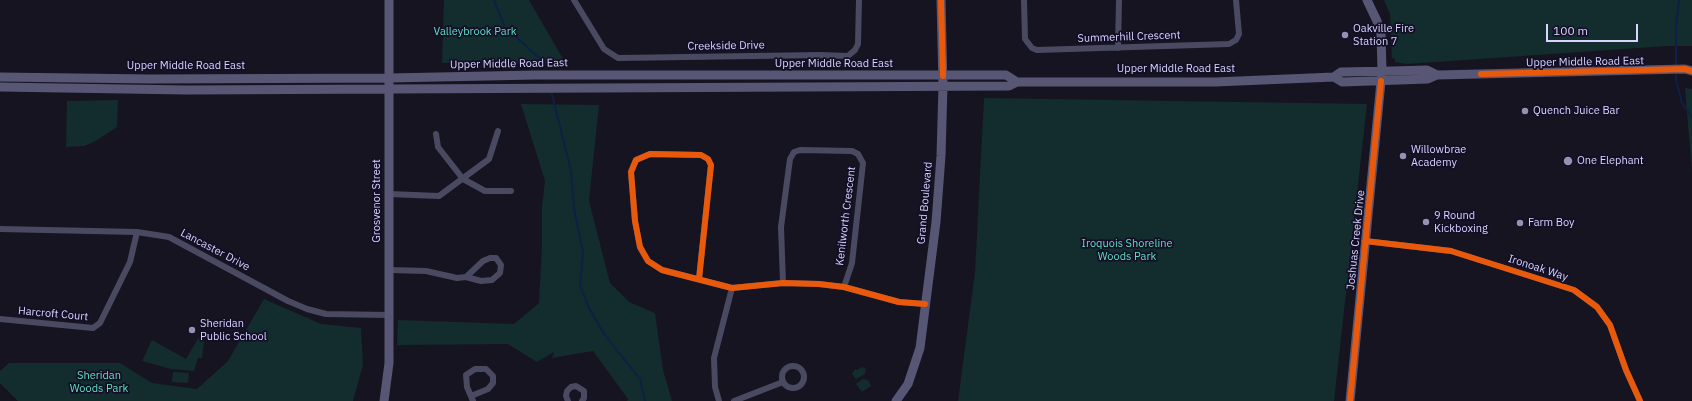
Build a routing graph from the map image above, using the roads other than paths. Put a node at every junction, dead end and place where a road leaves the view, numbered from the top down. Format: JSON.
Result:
{"nodes":[{"id":1,"x":389,"y":0,"type":"edge"},
{"id":2,"x":574,"y":0,"type":"edge"},
{"id":3,"x":860,"y":0,"type":"edge"},
{"id":4,"x":941,"y":0,"type":"edge"},
{"id":5,"x":1024,"y":0,"type":"edge"},
{"id":6,"x":1119,"y":0,"type":"edge"},
{"id":7,"x":1236,"y":0,"type":"edge"},
{"id":8,"x":1367,"y":0,"type":"edge"},
{"id":9,"x":1118,"y":48,"type":"junction"},
{"id":10,"x":1689,"y":69,"type":"edge"},
{"id":11,"x":943,"y":76,"type":"junction"},
{"id":12,"x":1382,"y":76,"type":"junction"},
{"id":13,"x":0,"y":77,"type":"edge"},
{"id":14,"x":389,"y":78,"type":"junction"},
{"id":15,"x":1017,"y":82,"type":"junction"},
{"id":16,"x":943,"y":86,"type":"junction"},
{"id":17,"x":0,"y":87,"type":"edge"},
{"id":18,"x":389,"y":88,"type":"junction"},
{"id":19,"x":498,"y":131,"type":"dead end"},
{"id":20,"x":436,"y":134,"type":"dead end"},
{"id":21,"x":463,"y":179,"type":"junction"},
{"id":22,"x":512,"y":191,"type":"dead end"},
{"id":23,"x":389,"y":194,"type":"junction"},
{"id":24,"x":0,"y":229,"type":"edge"},
{"id":25,"x":137,"y":232,"type":"junction"},
{"id":26,"x":1366,"y":241,"type":"junction"},
{"id":27,"x":389,"y":270,"type":"junction"},
{"id":28,"x":466,"y":277,"type":"junction"},
{"id":29,"x":699,"y":279,"type":"junction"},
{"id":30,"x":783,"y":282,"type":"junction"},
{"id":31,"x":844,"y":287,"type":"junction"},
{"id":32,"x":732,"y":288,"type":"junction"},
{"id":33,"x":925,"y":304,"type":"junction"},
{"id":34,"x":389,"y":315,"type":"junction"},
{"id":35,"x":0,"y":319,"type":"edge"},
{"id":36,"x":783,"y":382,"type":"dead end"},
{"id":37,"x":472,"y":398,"type":"edge"},
{"id":38,"x":384,"y":401,"type":"edge"},
{"id":39,"x":568,"y":401,"type":"edge"},
{"id":40,"x":582,"y":401,"type":"edge"},
{"id":41,"x":719,"y":401,"type":"edge"},
{"id":42,"x":734,"y":401,"type":"edge"},
{"id":43,"x":896,"y":401,"type":"edge"},
{"id":44,"x":1350,"y":401,"type":"edge"},
{"id":45,"x":1640,"y":401,"type":"edge"}],
"edges":[{"from":1,"to":14,"type":"main road","name":"Grosvenor Street"},
{"from":2,"to":3,"type":"street","name":"Creekside Drive"},
{"from":4,"to":11,"type":"main road","name":"Grand Boulevard"},
{"from":5,"to":9,"type":"street","name":"Summerhill Crescent"},
{"from":6,"to":9,"type":"street"},
{"from":7,"to":9,"type":"street","name":"Summerhill Crescent"},
{"from":8,"to":12,"type":"main road","name":"Joshuas Creek Drive"},
{"from":10,"to":12,"type":"main road","name":"Upper Middle Road East"},
{"from":11,"to":14,"type":"main road","name":"Upper Middle Road East"},
{"from":11,"to":15,"type":"main road","name":"Upper Middle Road East"},
{"from":11,"to":16,"type":"main road","name":"Grand Boulevard"},
{"from":12,"to":15,"type":"main road","name":"Upper Middle Road East"},
{"from":12,"to":26,"type":"main road","name":"Joshuas Creek Drive"},
{"from":13,"to":14,"type":"main road","name":"Upper Middle Road East"},
{"from":14,"to":18,"type":"main road","name":"Grosvenor Street"},
{"from":15,"to":16,"type":"main road","name":"Upper Middle Road East"},
{"from":16,"to":18,"type":"main road","name":"Upper Middle Road East"},
{"from":16,"to":33,"type":"main road","name":"Grand Boulevard"},
{"from":17,"to":18,"type":"main road","name":"Upper Middle Road East"},
{"from":18,"to":23,"type":"main road","name":"Grosvenor Street"},
{"from":19,"to":21,"type":"street"},
{"from":20,"to":21,"type":"street"},
{"from":21,"to":22,"type":"street"},
{"from":21,"to":23,"type":"street"},
{"from":23,"to":27,"type":"main road","name":"Grosvenor Street"},
{"from":24,"to":25,"type":"street","name":"Lancaster Drive"},
{"from":25,"to":34,"type":"street","name":"Lancaster Drive"},
{"from":25,"to":35,"type":"street","name":"Harcroft Court"},
{"from":26,"to":44,"type":"main road","name":"Joshuas Creek Drive"},
{"from":26,"to":45,"type":"street","name":"Ironoak Way"},
{"from":27,"to":28,"type":"street"},
{"from":27,"to":34,"type":"main road","name":"Grosvenor Street"},
{"from":28,"to":28,"type":"street"},
{"from":29,"to":29,"type":"street"},
{"from":29,"to":32,"type":"street"},
{"from":30,"to":31,"type":"street"},
{"from":30,"to":31,"type":"street","name":"Kenilworth Crescent"},
{"from":30,"to":32,"type":"street"},
{"from":31,"to":33,"type":"street"},
{"from":32,"to":41,"type":"street"},
{"from":33,"to":43,"type":"main road","name":"Grand Boulevard"},
{"from":34,"to":38,"type":"main road","name":"Grosvenor Street"},
{"from":36,"to":42,"type":"street"},
{"from":37,"to":37,"type":"street"},
{"from":39,"to":40,"type":"street"}]}
